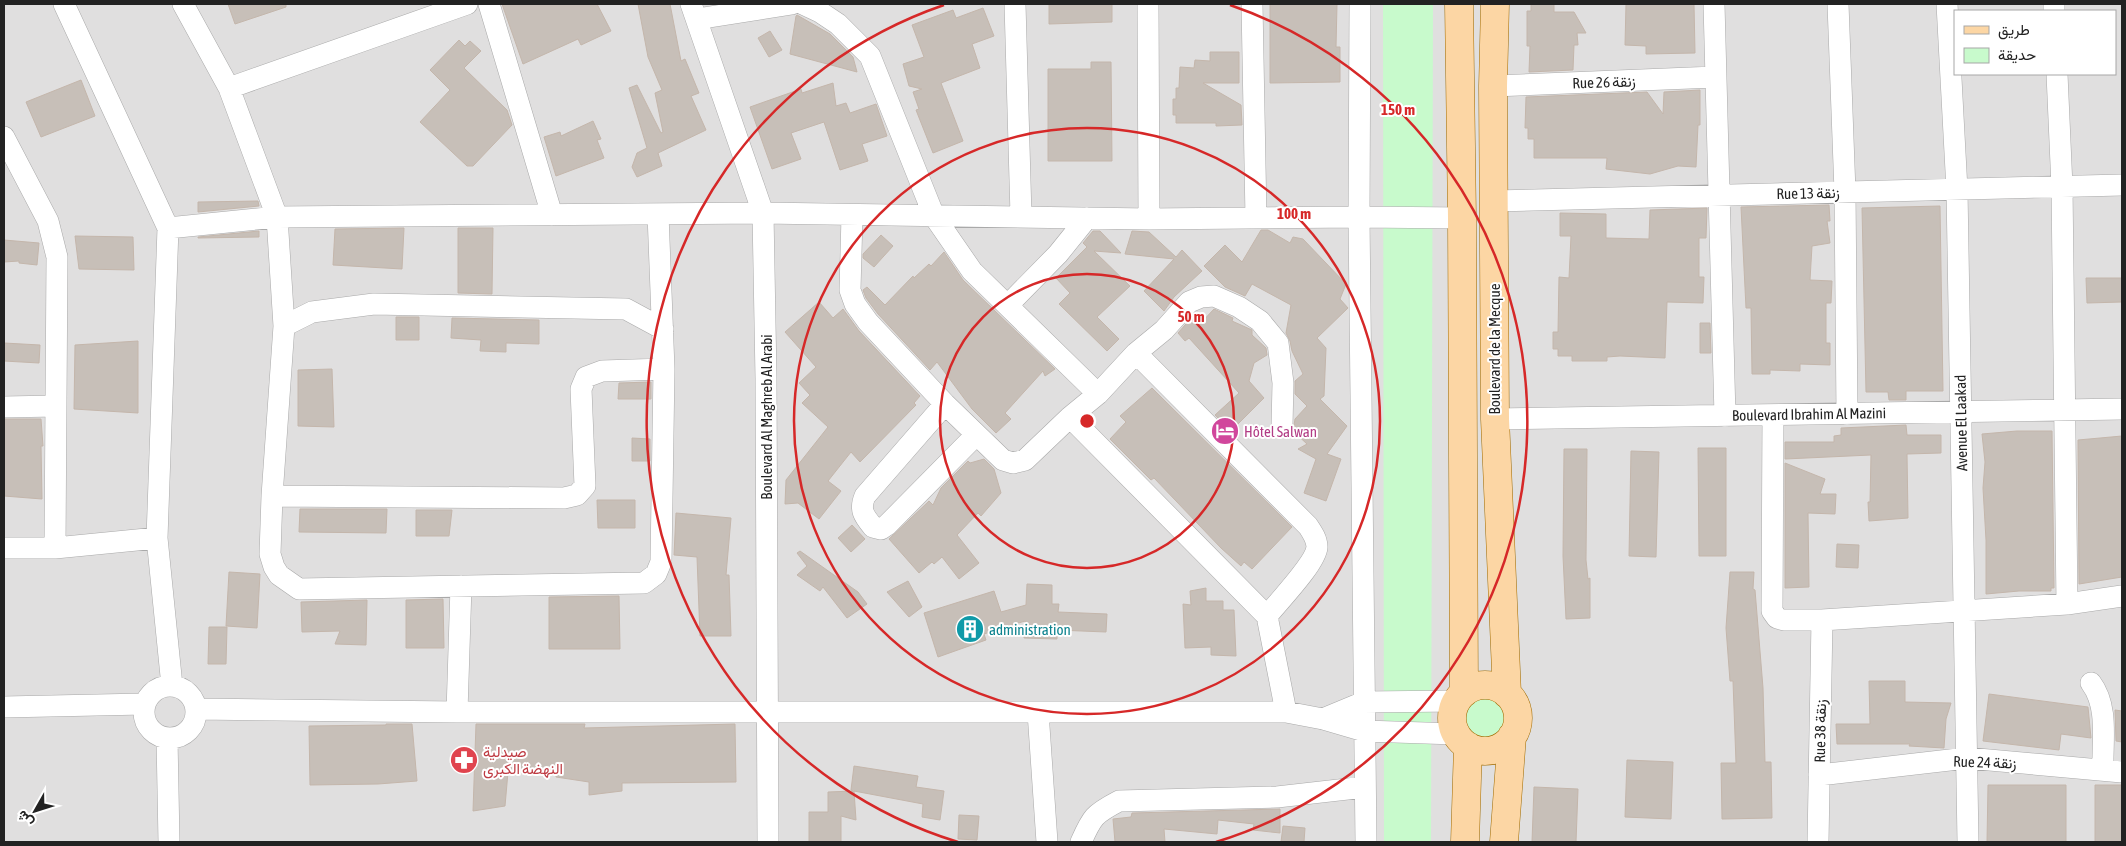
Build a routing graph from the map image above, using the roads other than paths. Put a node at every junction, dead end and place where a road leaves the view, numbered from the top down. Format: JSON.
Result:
{"nodes":[{"id":1,"x":64,"y":4,"type":"edge"},
{"id":2,"x":183,"y":4,"type":"edge"},
{"id":3,"x":468,"y":4,"type":"edge"},
{"id":4,"x":489,"y":4,"type":"edge"},
{"id":5,"x":792,"y":4,"type":"edge"},
{"id":6,"x":802,"y":4,"type":"edge"},
{"id":7,"x":1015,"y":4,"type":"edge"},
{"id":8,"x":1148,"y":4,"type":"edge"},
{"id":9,"x":1252,"y":4,"type":"edge"},
{"id":10,"x":1360,"y":4,"type":"edge"},
{"id":11,"x":1458,"y":4,"type":"edge"},
{"id":12,"x":1495,"y":4,"type":"edge"},
{"id":13,"x":1714,"y":4,"type":"edge"},
{"id":14,"x":1838,"y":4,"type":"edge"},
{"id":15,"x":1947,"y":4,"type":"edge"},
{"id":16,"x":440,"y":9,"type":"edge"},
{"id":17,"x":694,"y":11,"type":"edge"},
{"id":18,"x":2057,"y":75,"type":"edge"},
{"id":19,"x":1715,"y":77,"type":"junction"},
{"id":20,"x":1494,"y":86,"type":"junction"},
{"id":21,"x":229,"y":88,"type":"junction"},
{"id":22,"x":4,"y":137,"type":"edge"},
{"id":23,"x":12,"y":169,"type":"edge"},
{"id":24,"x":2122,"y":185,"type":"edge"},
{"id":25,"x":2062,"y":187,"type":"junction"},
{"id":26,"x":1957,"y":190,"type":"junction"},
{"id":27,"x":1845,"y":192,"type":"junction"},
{"id":28,"x":1718,"y":195,"type":"junction"},
{"id":29,"x":1494,"y":201,"type":"junction"},
{"id":30,"x":764,"y":213,"type":"junction"},
{"id":31,"x":658,"y":214,"type":"junction"},
{"id":32,"x":552,"y":215,"type":"junction"},
{"id":33,"x":852,"y":216,"type":"junction"},
{"id":34,"x":934,"y":216,"type":"junction"},
{"id":35,"x":1021,"y":216,"type":"junction"},
{"id":36,"x":277,"y":217,"type":"junction"},
{"id":37,"x":1359,"y":217,"type":"junction"},
{"id":38,"x":1087,"y":218,"type":"junction"},
{"id":39,"x":1256,"y":218,"type":"junction"},
{"id":40,"x":1462,"y":218,"type":"junction"},
{"id":41,"x":1149,"y":219,"type":"junction"},
{"id":42,"x":168,"y":228,"type":"junction"},
{"id":43,"x":1008,"y":305,"type":"junction"},
{"id":44,"x":284,"y":326,"type":"junction"},
{"id":45,"x":663,"y":329,"type":"junction"},
{"id":46,"x":1136,"y":353,"type":"junction"},
{"id":47,"x":664,"y":369,"type":"junction"},
{"id":48,"x":1098,"y":394,"type":"junction"},
{"id":49,"x":945,"y":404,"type":"junction"},
{"id":50,"x":56,"y":406,"type":"junction"},
{"id":51,"x":4,"y":407,"type":"edge"},
{"id":52,"x":2122,"y":409,"type":"edge"},
{"id":53,"x":2064,"y":410,"type":"junction"},
{"id":54,"x":1961,"y":412,"type":"junction"},
{"id":55,"x":1847,"y":414,"type":"junction"},
{"id":56,"x":1773,"y":415,"type":"junction"},
{"id":57,"x":1725,"y":416,"type":"junction"},
{"id":58,"x":1070,"y":417,"type":"junction"},
{"id":59,"x":1495,"y":419,"type":"junction"},
{"id":60,"x":1282,"y":426,"type":"dead end"},
{"id":61,"x":976,"y":435,"type":"junction"},
{"id":62,"x":272,"y":496,"type":"junction"},
{"id":63,"x":157,"y":538,"type":"junction"},
{"id":64,"x":4,"y":548,"type":"edge"},
{"id":65,"x":55,"y":548,"type":"junction"},
{"id":66,"x":462,"y":586,"type":"junction"},
{"id":67,"x":2122,"y":596,"type":"edge"},
{"id":68,"x":2067,"y":604,"type":"junction"},
{"id":69,"x":1964,"y":610,"type":"junction"},
{"id":70,"x":1267,"y":616,"type":"junction"},
{"id":71,"x":1822,"y":620,"type":"junction"},
{"id":72,"x":2091,"y":683,"type":"dead end"},
{"id":73,"x":172,"y":686,"type":"junction"},
{"id":74,"x":1507,"y":694,"type":"junction"},
{"id":75,"x":1460,"y":697,"type":"junction"},
{"id":76,"x":1364,"y":702,"type":"junction"},
{"id":77,"x":144,"y":704,"type":"junction"},
{"id":78,"x":4,"y":707,"type":"edge"},
{"id":79,"x":196,"y":710,"type":"junction"},
{"id":80,"x":457,"y":712,"type":"junction"},
{"id":81,"x":768,"y":712,"type":"junction"},
{"id":82,"x":1038,"y":712,"type":"junction"},
{"id":83,"x":1286,"y":712,"type":"junction"},
{"id":84,"x":1324,"y":719,"type":"junction"},
{"id":85,"x":1364,"y":731,"type":"junction"},
{"id":86,"x":1512,"y":736,"type":"junction"},
{"id":87,"x":167,"y":738,"type":"junction"},
{"id":88,"x":1462,"y":740,"type":"junction"},
{"id":89,"x":1967,"y":758,"type":"junction"},
{"id":90,"x":2112,"y":771,"type":"edge"},
{"id":91,"x":1819,"y":775,"type":"junction"},
{"id":92,"x":1365,"y":787,"type":"junction"},
{"id":93,"x":169,"y":842,"type":"edge"},
{"id":94,"x":768,"y":842,"type":"edge"},
{"id":95,"x":1047,"y":842,"type":"edge"},
{"id":96,"x":1081,"y":842,"type":"edge"},
{"id":97,"x":1366,"y":842,"type":"edge"},
{"id":98,"x":1466,"y":842,"type":"edge"},
{"id":99,"x":1504,"y":842,"type":"edge"},
{"id":100,"x":1818,"y":842,"type":"edge"},
{"id":101,"x":1968,"y":842,"type":"edge"}],
"edges":[{"from":1,"to":42,"type":"street"},
{"from":2,"to":21,"type":"street"},
{"from":3,"to":16,"type":"street"},
{"from":4,"to":32,"type":"street"},
{"from":5,"to":17,"type":"street"},
{"from":6,"to":34,"type":"street"},
{"from":7,"to":35,"type":"street"},
{"from":8,"to":41,"type":"street"},
{"from":9,"to":39,"type":"street"},
{"from":10,"to":37,"type":"street"},
{"from":11,"to":40,"type":"main road","name":"Boulevard de la Mecque"},
{"from":12,"to":20,"type":"main road","name":"Boulevard de la Mecque"},
{"from":13,"to":19,"type":"street"},
{"from":14,"to":27,"type":"street"},
{"from":15,"to":26,"type":"street","name":"Avenue El Laakad"},
{"from":16,"to":21,"type":"street"},
{"from":17,"to":30,"type":"street","name":"Boulevard Al Maghreb Al Arabi"},
{"from":18,"to":25,"type":"street"},
{"from":19,"to":20,"type":"street","name":"Rue 26 زنقة"},
{"from":19,"to":28,"type":"street"},
{"from":20,"to":29,"type":"main road","name":"Boulevard de la Mecque"},
{"from":21,"to":36,"type":"street"},
{"from":22,"to":23,"type":"street"},
{"from":23,"to":50,"type":"street"},
{"from":24,"to":25,"type":"street","name":"Rue 13 زنقة"},
{"from":25,"to":26,"type":"street","name":"Rue 13 زنقة"},
{"from":25,"to":53,"type":"street"},
{"from":26,"to":27,"type":"street","name":"Rue 13 زنقة"},
{"from":26,"to":54,"type":"street","name":"Avenue El Laakad"},
{"from":27,"to":28,"type":"street","name":"Rue 13 زنقة"},
{"from":27,"to":55,"type":"street"},
{"from":28,"to":29,"type":"street","name":"Rue 13 زنقة"},
{"from":28,"to":57,"type":"street"},
{"from":29,"to":59,"type":"main road","name":"Boulevard de la Mecque"},
{"from":30,"to":31,"type":"street"},
{"from":30,"to":33,"type":"street"},
{"from":30,"to":81,"type":"street","name":"Boulevard Al Maghreb Al Arabi"},
{"from":31,"to":32,"type":"street"},
{"from":31,"to":45,"type":"street"},
{"from":32,"to":36,"type":"street"},
{"from":33,"to":34,"type":"street"},
{"from":33,"to":49,"type":"street"},
{"from":34,"to":35,"type":"street"},
{"from":34,"to":43,"type":"street"},
{"from":35,"to":38,"type":"street"},
{"from":36,"to":42,"type":"street"},
{"from":36,"to":44,"type":"street"},
{"from":37,"to":39,"type":"street"},
{"from":37,"to":40,"type":"street"},
{"from":37,"to":76,"type":"street"},
{"from":38,"to":41,"type":"street"},
{"from":38,"to":43,"type":"street"},
{"from":39,"to":41,"type":"street"},
{"from":40,"to":75,"type":"main road","name":"Boulevard de la Mecque"},
{"from":42,"to":63,"type":"street"},
{"from":43,"to":48,"type":"street"},
{"from":44,"to":45,"type":"street"},
{"from":44,"to":62,"type":"street"},
{"from":45,"to":47,"type":"street"},
{"from":46,"to":48,"type":"street"},
{"from":46,"to":60,"type":"street"},
{"from":46,"to":70,"type":"street"},
{"from":47,"to":62,"type":"street"},
{"from":47,"to":66,"type":"street"},
{"from":48,"to":58,"type":"street"},
{"from":49,"to":61,"type":"street"},
{"from":49,"to":61,"type":"street"},
{"from":50,"to":51,"type":"street"},
{"from":50,"to":65,"type":"street"},
{"from":52,"to":53,"type":"street","name":"Boulevard Ibrahim Al Mazini"},
{"from":53,"to":54,"type":"street","name":"Boulevard Ibrahim Al Mazini"},
{"from":53,"to":68,"type":"street"},
{"from":54,"to":55,"type":"street","name":"Boulevard Ibrahim Al Mazini"},
{"from":54,"to":69,"type":"street","name":"Avenue El Laakad"},
{"from":55,"to":56,"type":"street","name":"Boulevard Ibrahim Al Mazini"},
{"from":56,"to":57,"type":"street","name":"Boulevard Ibrahim Al Mazini"},
{"from":56,"to":71,"type":"street"},
{"from":57,"to":59,"type":"street","name":"Boulevard Ibrahim Al Mazini"},
{"from":58,"to":61,"type":"street"},
{"from":58,"to":70,"type":"street"},
{"from":59,"to":74,"type":"main road","name":"Boulevard de la Mecque"},
{"from":62,"to":66,"type":"street"},
{"from":63,"to":65,"type":"street"},
{"from":63,"to":73,"type":"street"},
{"from":64,"to":65,"type":"street"},
{"from":66,"to":80,"type":"street"},
{"from":67,"to":68,"type":"street"},
{"from":68,"to":69,"type":"street"},
{"from":69,"to":71,"type":"street"},
{"from":69,"to":89,"type":"street","name":"Avenue El Laakad"},
{"from":70,"to":83,"type":"street"},
{"from":71,"to":91,"type":"street","name":"Rue 38 زنقة"},
{"from":72,"to":90,"type":"street"},
{"from":73,"to":77,"type":"street"},
{"from":73,"to":79,"type":"street"},
{"from":74,"to":75,"type":"main road"},
{"from":74,"to":86,"type":"main road"},
{"from":75,"to":76,"type":"street"},
{"from":75,"to":88,"type":"main road"},
{"from":76,"to":84,"type":"street"},
{"from":76,"to":85,"type":"street"},
{"from":77,"to":78,"type":"street"},
{"from":77,"to":87,"type":"street"},
{"from":79,"to":80,"type":"street"},
{"from":79,"to":87,"type":"street"},
{"from":80,"to":81,"type":"street"},
{"from":81,"to":82,"type":"street"},
{"from":81,"to":94,"type":"street","name":"Boulevard Al Maghreb Al Arabi"},
{"from":82,"to":83,"type":"street"},
{"from":82,"to":95,"type":"street"},
{"from":83,"to":84,"type":"street"},
{"from":84,"to":85,"type":"street"},
{"from":85,"to":88,"type":"street"},
{"from":85,"to":92,"type":"street"},
{"from":86,"to":88,"type":"main road"},
{"from":86,"to":99,"type":"main road"},
{"from":87,"to":93,"type":"street"},
{"from":88,"to":98,"type":"main road"},
{"from":89,"to":90,"type":"street","name":"Rue 24 زنقة"},
{"from":89,"to":91,"type":"street","name":"Rue 24 زنقة"},
{"from":89,"to":101,"type":"street","name":"Avenue El Laakad"},
{"from":91,"to":100,"type":"street","name":"Rue 38 زنقة"},
{"from":92,"to":96,"type":"street"},
{"from":92,"to":97,"type":"street"}]}
